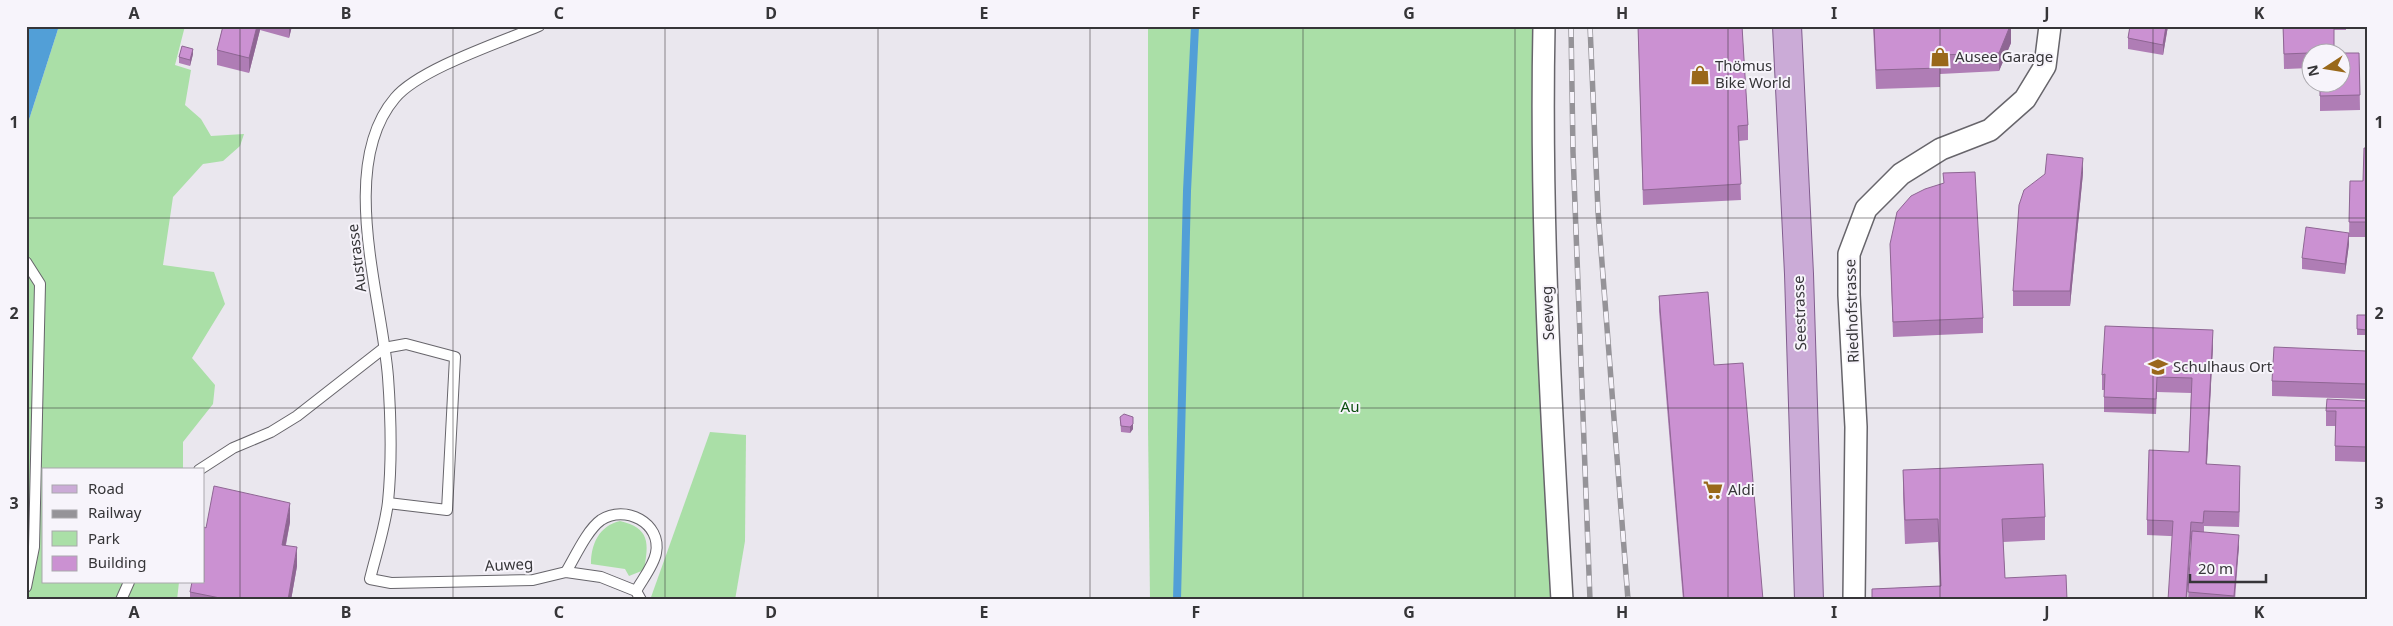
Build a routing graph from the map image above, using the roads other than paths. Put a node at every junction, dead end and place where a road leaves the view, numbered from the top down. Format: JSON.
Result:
{"nodes":[{"id":1,"x":538,"y":26,"type":"edge"},
{"id":2,"x":1544,"y":26,"type":"edge"},
{"id":3,"x":1787,"y":26,"type":"edge"},
{"id":4,"x":2050,"y":26,"type":"edge"},
{"id":5,"x":26,"y":262,"type":"edge"},
{"id":6,"x":384,"y":348,"type":"junction"},
{"id":7,"x":202,"y":468,"type":"edge"},
{"id":8,"x":388,"y":503,"type":"junction"},
{"id":9,"x":566,"y":572,"type":"junction"},
{"id":10,"x":370,"y":579,"type":"joint"},
{"id":11,"x":128,"y":584,"type":"edge"},
{"id":12,"x":26,"y":587,"type":"edge"},
{"id":13,"x":639,"y":596,"type":"edge"},
{"id":14,"x":122,"y":600,"type":"edge"},
{"id":15,"x":1562,"y":600,"type":"edge"},
{"id":16,"x":1809,"y":600,"type":"edge"},
{"id":17,"x":1854,"y":600,"type":"edge"}],
"edges":[{"from":1,"to":6,"type":"lane","name":"Austrasse"},
{"from":2,"to":15,"type":"street","name":"Seeweg"},
{"from":3,"to":16,"type":"main road","name":"Seestrasse"},
{"from":4,"to":17,"type":"street","name":"Riedhofstrasse"},
{"from":5,"to":12,"type":"lane"},
{"from":6,"to":7,"type":"lane"},
{"from":6,"to":8,"type":"lane","name":"Austrasse"},
{"from":6,"to":8,"type":"lane"},
{"from":8,"to":10,"type":"lane","name":"Austrasse"},
{"from":9,"to":10,"type":"lane","name":"Auweg"},
{"from":9,"to":13,"type":"lane","name":"Auweg"},
{"from":9,"to":13,"type":"lane"},
{"from":11,"to":14,"type":"lane"}]}
